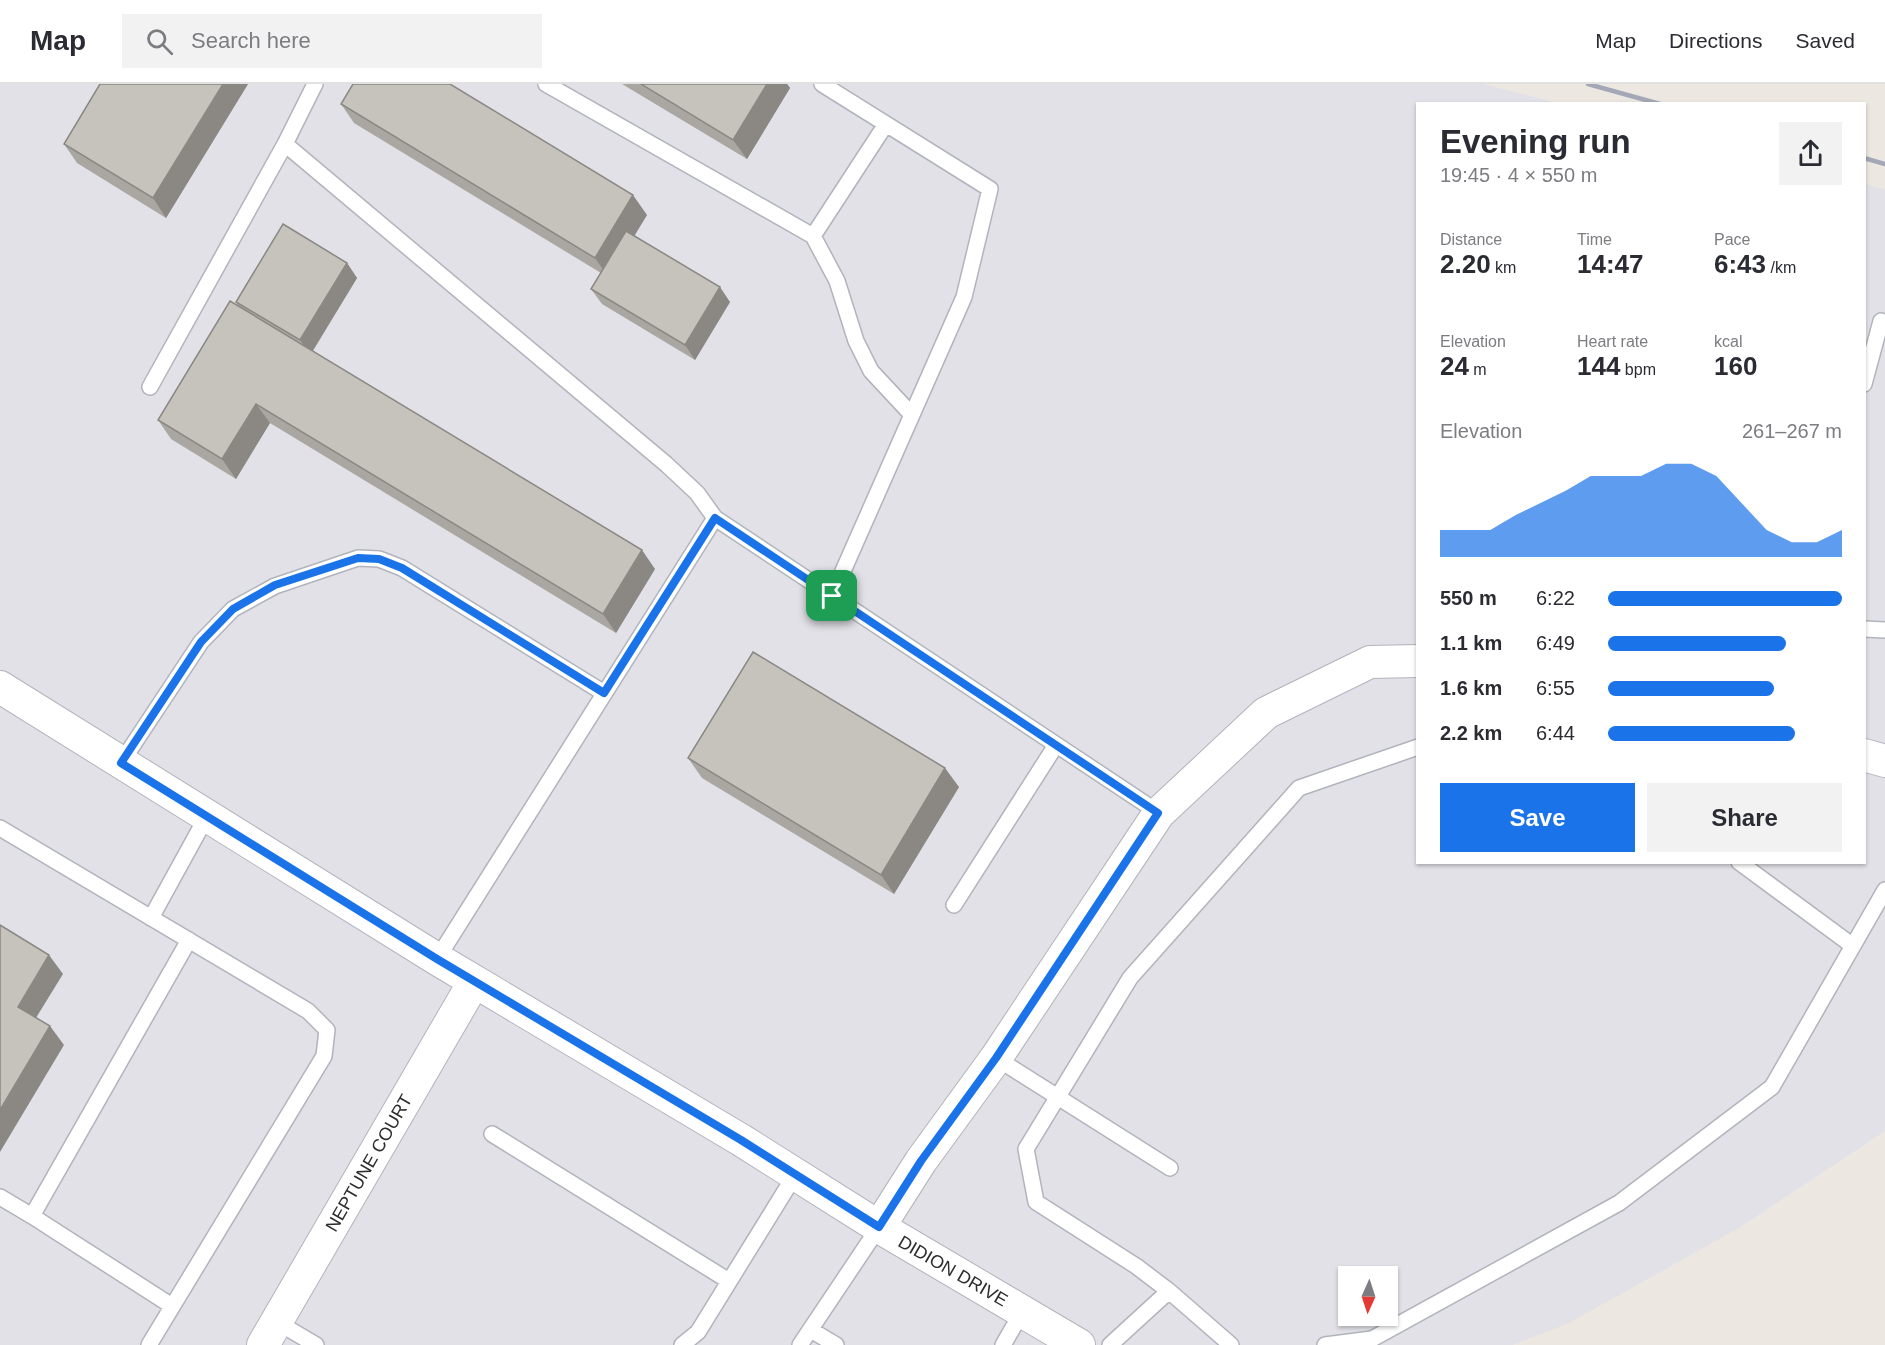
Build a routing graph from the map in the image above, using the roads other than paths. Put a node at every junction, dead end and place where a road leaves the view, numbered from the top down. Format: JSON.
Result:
{"nodes":[{"id":1,"x":315,"y":84,"type":"edge"},
{"id":2,"x":546,"y":84,"type":"edge"},
{"id":3,"x":822,"y":84,"type":"edge"},
{"id":4,"x":886,"y":124,"type":"junction"},
{"id":5,"x":285,"y":144,"type":"junction"},
{"id":6,"x":813,"y":236,"type":"junction"},
{"id":7,"x":1885,"y":322,"type":"edge"},
{"id":8,"x":1866,"y":377,"type":"edge"},
{"id":9,"x":150,"y":387,"type":"dead end"},
{"id":10,"x":912,"y":415,"type":"junction"},
{"id":11,"x":715,"y":518,"type":"junction"},
{"id":12,"x":832,"y":596,"type":"junction"},
{"id":13,"x":1866,"y":629,"type":"edge"},
{"id":14,"x":1885,"y":630,"type":"edge"},
{"id":15,"x":1416,"y":661,"type":"edge"},
{"id":16,"x":0,"y":687,"type":"edge"},
{"id":17,"x":604,"y":693,"type":"junction"},
{"id":18,"x":1056,"y":745,"type":"junction"},
{"id":19,"x":1416,"y":748,"type":"edge"},
{"id":20,"x":1866,"y":756,"type":"edge"},
{"id":21,"x":1885,"y":761,"type":"edge"},
{"id":22,"x":121,"y":763,"type":"junction"},
{"id":23,"x":1158,"y":813,"type":"junction"},
{"id":24,"x":207,"y":816,"type":"junction"},
{"id":25,"x":0,"y":828,"type":"edge"},
{"id":26,"x":1741,"y":864,"type":"edge"},
{"id":27,"x":1885,"y":891,"type":"edge"},
{"id":28,"x":954,"y":905,"type":"dead end"},
{"id":29,"x":152,"y":918,"type":"junction"},
{"id":30,"x":189,"y":940,"type":"junction"},
{"id":31,"x":1853,"y":946,"type":"junction"},
{"id":32,"x":437,"y":959,"type":"junction"},
{"id":33,"x":474,"y":982,"type":"junction"},
{"id":34,"x":996,"y":1058,"type":"junction"},
{"id":35,"x":1058,"y":1096,"type":"junction"},
{"id":36,"x":492,"y":1134,"type":"dead end"},
{"id":37,"x":1170,"y":1168,"type":"dead end"},
{"id":38,"x":795,"y":1175,"type":"junction"},
{"id":39,"x":0,"y":1197,"type":"edge"},
{"id":40,"x":32,"y":1216,"type":"junction"},
{"id":41,"x":879,"y":1227,"type":"junction"},
{"id":42,"x":729,"y":1281,"type":"junction"},
{"id":43,"x":1169,"y":1291,"type":"junction"},
{"id":44,"x":172,"y":1306,"type":"junction"},
{"id":45,"x":1022,"y":1312,"type":"junction"},
{"id":46,"x":811,"y":1330,"type":"junction"},
{"id":47,"x":270,"y":1333,"type":"edge"},
{"id":48,"x":149,"y":1345,"type":"edge"},
{"id":49,"x":316,"y":1345,"type":"edge"},
{"id":50,"x":682,"y":1345,"type":"edge"},
{"id":51,"x":801,"y":1345,"type":"edge"},
{"id":52,"x":836,"y":1345,"type":"edge"},
{"id":53,"x":1003,"y":1345,"type":"edge"},
{"id":54,"x":1079,"y":1345,"type":"edge"},
{"id":55,"x":1110,"y":1345,"type":"edge"},
{"id":56,"x":1231,"y":1345,"type":"edge"},
{"id":57,"x":1325,"y":1345,"type":"edge"}],
"edges":[{"from":1,"to":5,"type":"lane"},
{"from":2,"to":6,"type":"lane"},
{"from":3,"to":4,"type":"lane"},
{"from":4,"to":6,"type":"lane"},
{"from":4,"to":10,"type":"lane"},
{"from":5,"to":9,"type":"lane"},
{"from":5,"to":11,"type":"lane"},
{"from":6,"to":10,"type":"lane"},
{"from":7,"to":8,"type":"lane"},
{"from":10,"to":12,"type":"lane"},
{"from":11,"to":12,"type":"lane"},
{"from":11,"to":17,"type":"lane"},
{"from":12,"to":18,"type":"lane"},
{"from":13,"to":14,"type":"lane"},
{"from":15,"to":23,"type":"street"},
{"from":16,"to":22,"type":"street","name":"DIDION DRIVE"},
{"from":17,"to":22,"type":"lane"},
{"from":17,"to":32,"type":"lane"},
{"from":18,"to":23,"type":"lane"},
{"from":18,"to":28,"type":"lane"},
{"from":19,"to":35,"type":"lane"},
{"from":20,"to":21,"type":"street"},
{"from":22,"to":24,"type":"street","name":"DIDION DRIVE"},
{"from":23,"to":34,"type":"street"},
{"from":24,"to":29,"type":"lane"},
{"from":24,"to":32,"type":"street","name":"DIDION DRIVE"},
{"from":25,"to":29,"type":"lane"},
{"from":26,"to":31,"type":"lane"},
{"from":27,"to":31,"type":"lane"},
{"from":29,"to":30,"type":"lane"},
{"from":30,"to":40,"type":"lane"},
{"from":30,"to":44,"type":"lane"},
{"from":31,"to":57,"type":"lane"},
{"from":32,"to":33,"type":"street","name":"DIDION DRIVE"},
{"from":33,"to":38,"type":"street","name":"DIDION DRIVE"},
{"from":33,"to":47,"type":"street","name":"NEPTUNE COURT"},
{"from":34,"to":35,"type":"lane"},
{"from":34,"to":41,"type":"street"},
{"from":35,"to":37,"type":"lane"},
{"from":35,"to":43,"type":"lane"},
{"from":36,"to":42,"type":"lane"},
{"from":38,"to":41,"type":"street","name":"DIDION DRIVE"},
{"from":38,"to":42,"type":"lane"},
{"from":39,"to":40,"type":"lane"},
{"from":40,"to":44,"type":"lane"},
{"from":41,"to":45,"type":"street","name":"DIDION DRIVE"},
{"from":41,"to":46,"type":"lane"},
{"from":42,"to":50,"type":"lane"},
{"from":43,"to":55,"type":"lane"},
{"from":43,"to":56,"type":"lane"},
{"from":44,"to":48,"type":"lane"},
{"from":45,"to":53,"type":"lane"},
{"from":45,"to":54,"type":"street","name":"DIDION DRIVE"},
{"from":46,"to":51,"type":"lane"},
{"from":46,"to":52,"type":"lane"},
{"from":47,"to":49,"type":"lane"}]}
